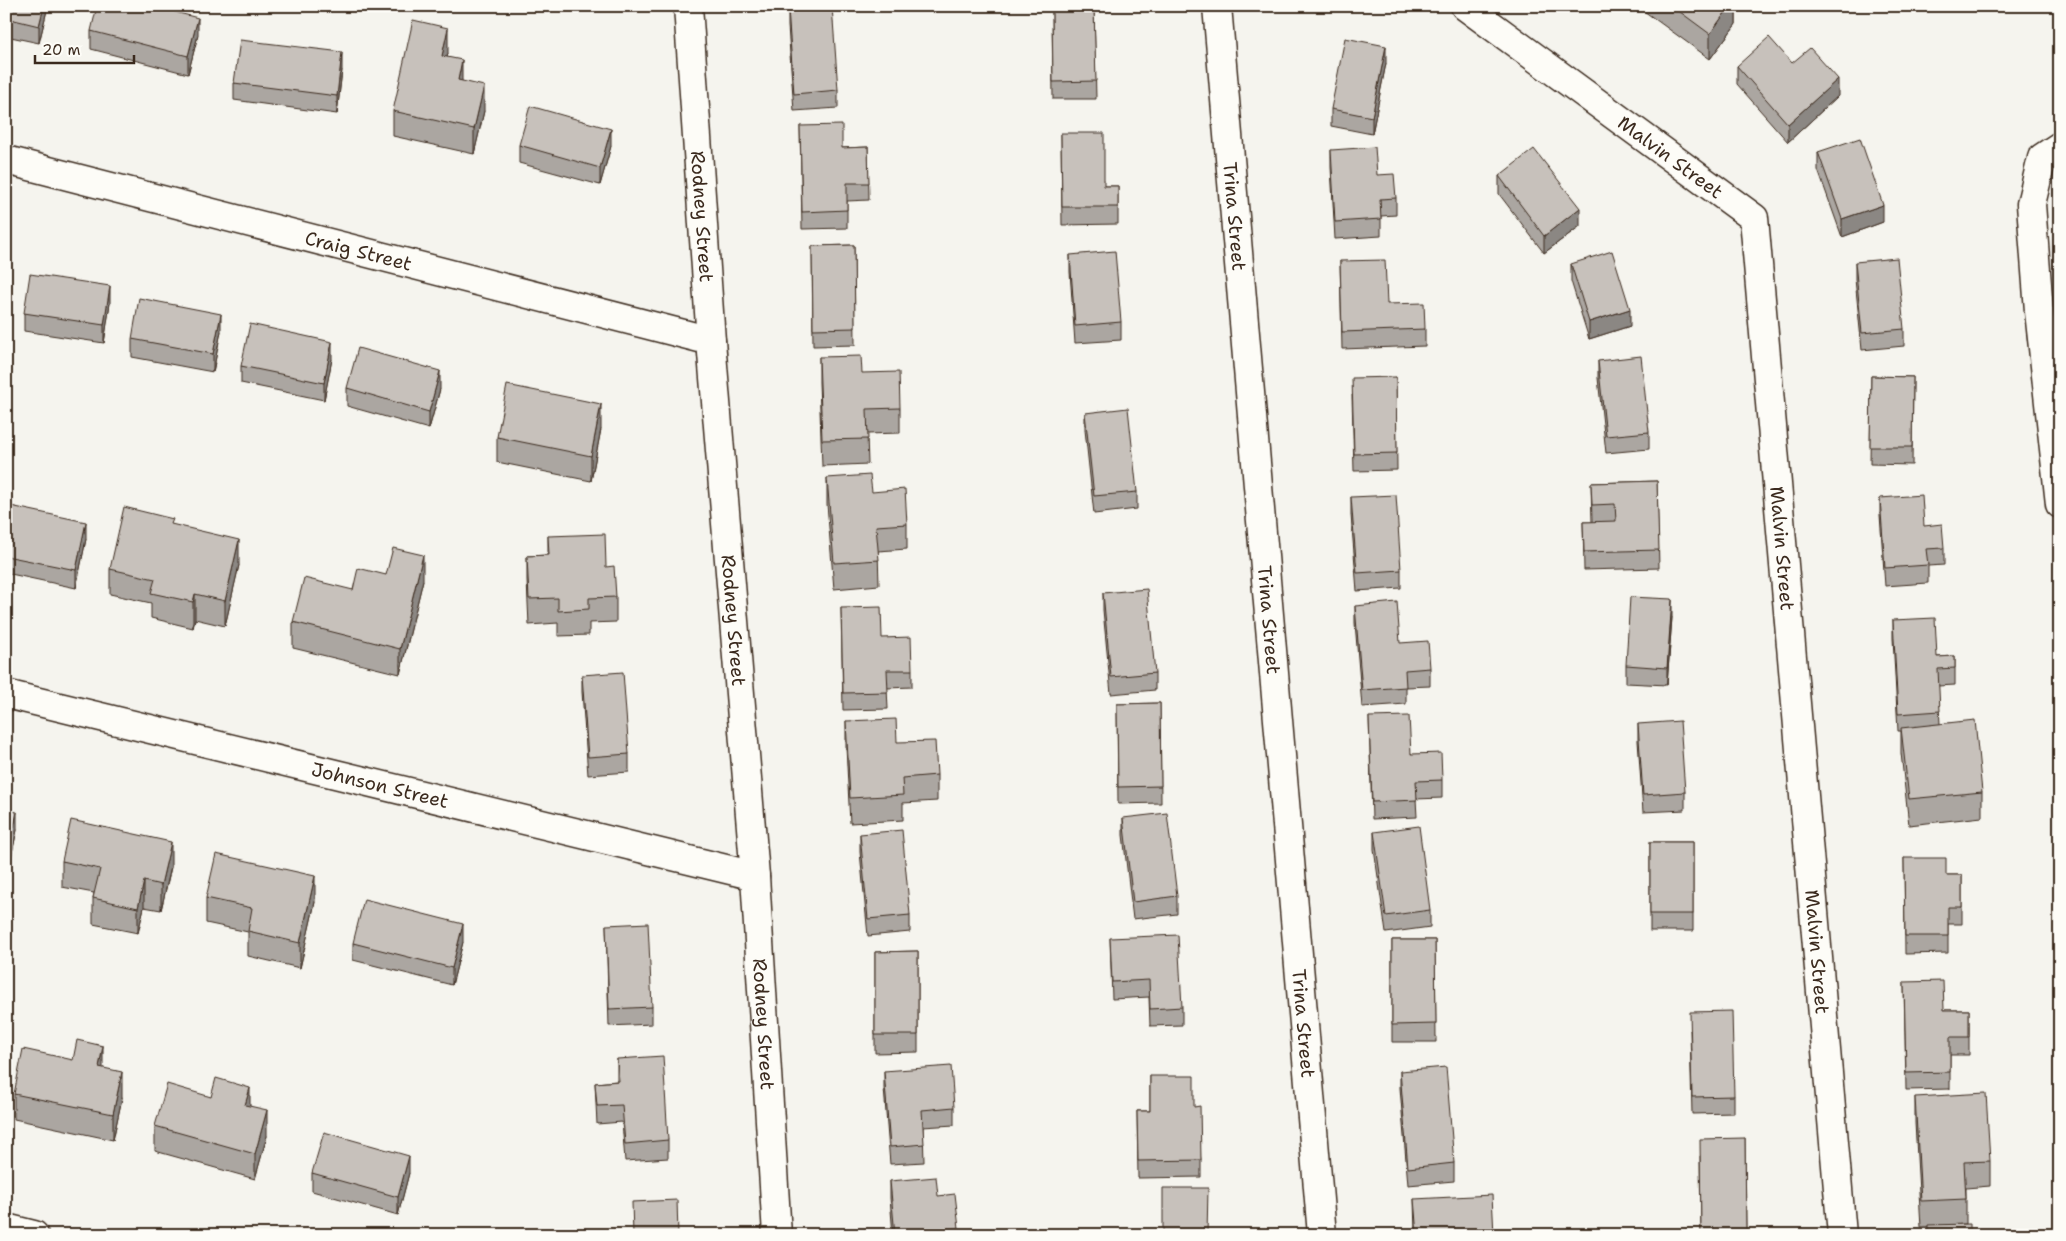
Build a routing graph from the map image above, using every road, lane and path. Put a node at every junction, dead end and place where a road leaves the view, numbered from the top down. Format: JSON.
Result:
{"nodes":[{"id":1,"x":688,"y":6,"type":"edge"},
{"id":2,"x":1217,"y":6,"type":"edge"},
{"id":3,"x":1465,"y":6,"type":"edge"},
{"id":4,"x":2060,"y":146,"type":"edge"},
{"id":5,"x":6,"y":160,"type":"edge"},
{"id":6,"x":711,"y":341,"type":"junction"},
{"id":7,"x":2060,"y":504,"type":"edge"},
{"id":8,"x":6,"y":694,"type":"edge"},
{"id":9,"x":755,"y":876,"type":"junction"},
{"id":10,"x":6,"y":1228,"type":"edge"},
{"id":11,"x":34,"y":1235,"type":"edge"},
{"id":12,"x":777,"y":1235,"type":"edge"},
{"id":13,"x":1322,"y":1235,"type":"edge"},
{"id":14,"x":1842,"y":1235,"type":"edge"}],
"edges":[{"from":1,"to":6,"type":"street","name":"Rodney Street"},
{"from":2,"to":13,"type":"street","name":"Trina Street"},
{"from":3,"to":14,"type":"street","name":"Malvin Street"},
{"from":4,"to":7,"type":"street"},
{"from":5,"to":6,"type":"street","name":"Craig Street"},
{"from":6,"to":9,"type":"street","name":"Rodney Street"},
{"from":8,"to":9,"type":"street","name":"Johnson Street"},
{"from":9,"to":12,"type":"street","name":"Rodney Street"},
{"from":10,"to":11,"type":"street"}]}
